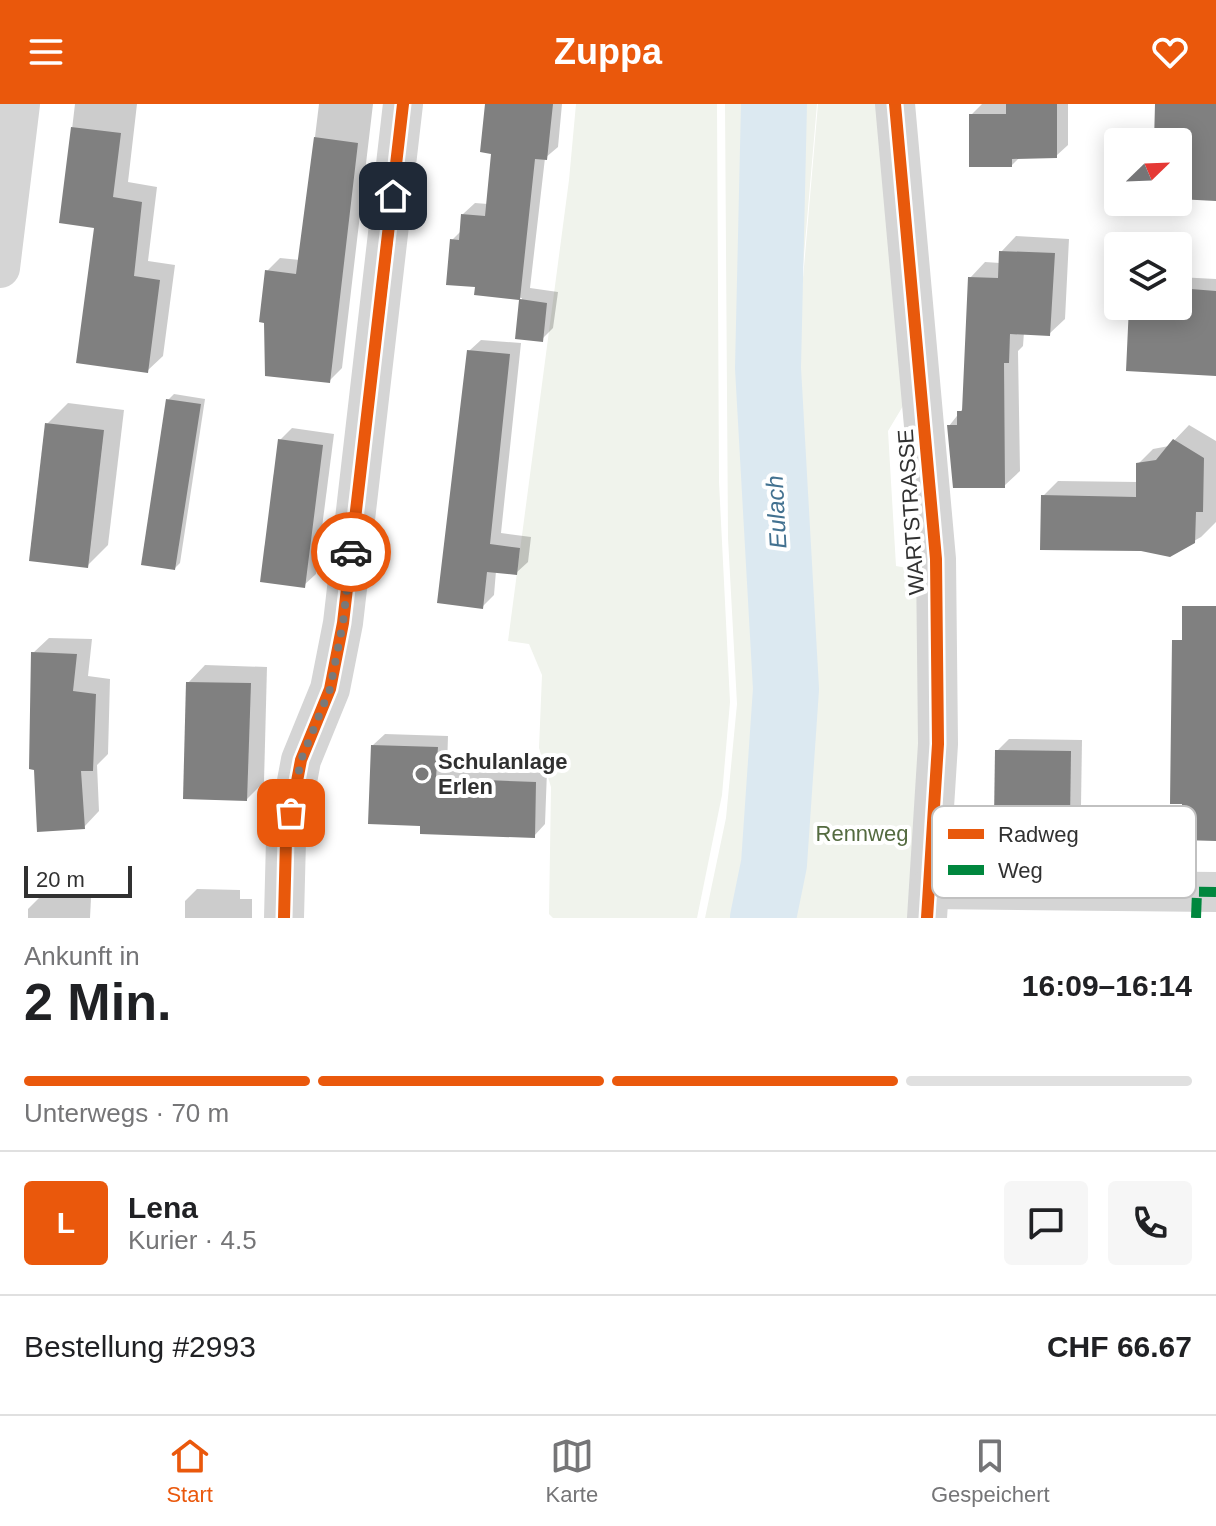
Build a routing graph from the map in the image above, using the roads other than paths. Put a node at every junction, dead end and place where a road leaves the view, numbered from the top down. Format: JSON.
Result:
{"nodes":[{"id":1,"x":20,"y":104,"type":"edge"},
{"id":2,"x":403,"y":104,"type":"edge"},
{"id":3,"x":895,"y":104,"type":"edge"},
{"id":4,"x":0,"y":268,"type":"edge"},
{"id":5,"x":934,"y":806,"type":"edge"},
{"id":6,"x":932,"y":839,"type":"edge"},
{"id":7,"x":1203,"y":901,"type":"edge"},
{"id":8,"x":928,"y":903,"type":"edge"},
{"id":9,"x":284,"y":918,"type":"edge"}],
"edges":[{"from":1,"to":4,"type":"street"},
{"from":2,"to":9,"type":"street"},
{"from":3,"to":5,"type":"street","name":"WARTSTRASSE"},
{"from":6,"to":8,"type":"street","name":"WARTSTRASSE"},
{"from":7,"to":8,"type":"street"}]}
